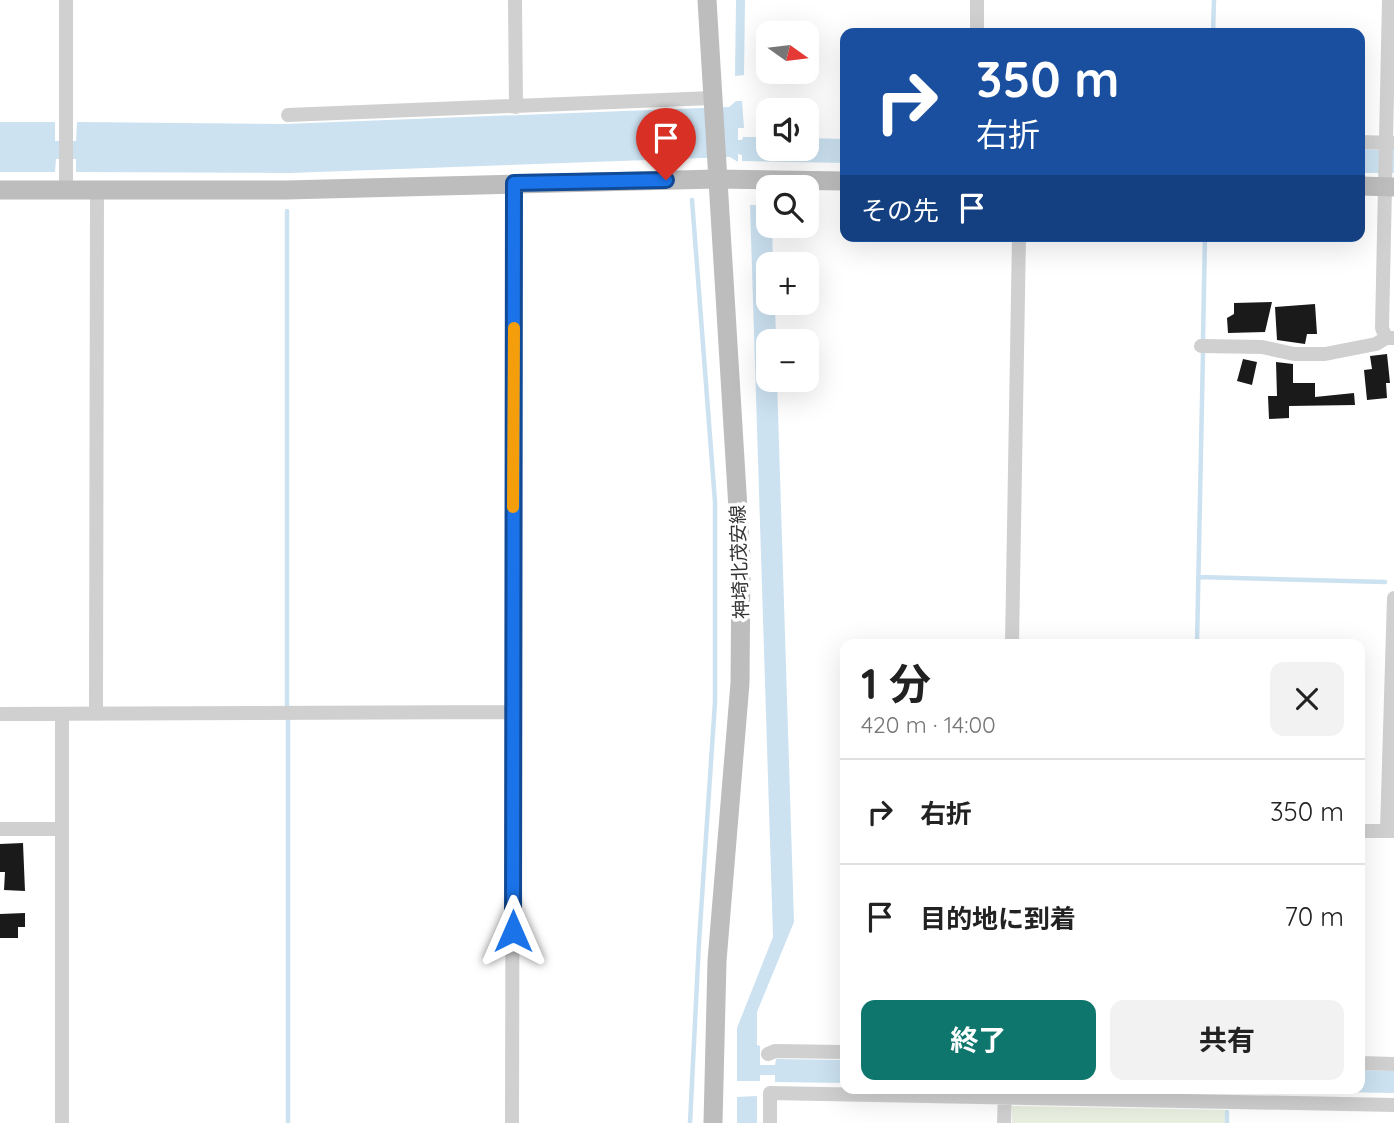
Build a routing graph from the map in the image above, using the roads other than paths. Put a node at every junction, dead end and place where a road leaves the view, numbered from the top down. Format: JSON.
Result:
{"nodes":[{"id":1,"x":66,"y":0,"type":"edge"},
{"id":2,"x":515,"y":0,"type":"edge"},
{"id":3,"x":707,"y":0,"type":"edge"},
{"id":4,"x":977,"y":0,"type":"edge"},
{"id":5,"x":1389,"y":0,"type":"edge"},
{"id":6,"x":977,"y":28,"type":"edge"},
{"id":7,"x":712,"y":98,"type":"junction"},
{"id":8,"x":516,"y":107,"type":"junction"},
{"id":9,"x":288,"y":115,"type":"dead end"},
{"id":10,"x":1365,"y":142,"type":"edge"},
{"id":11,"x":1389,"y":144,"type":"edge"},
{"id":12,"x":716,"y":172,"type":"junction"},
{"id":13,"x":840,"y":181,"type":"edge"},
{"id":14,"x":514,"y":183,"type":"junction"},
{"id":15,"x":1389,"y":183,"type":"edge"},
{"id":16,"x":1365,"y":185,"type":"edge"},
{"id":17,"x":0,"y":190,"type":"edge"},
{"id":18,"x":66,"y":191,"type":"junction"},
{"id":19,"x":97,"y":191,"type":"junction"},
{"id":20,"x":1019,"y":242,"type":"edge"},
{"id":21,"x":1390,"y":338,"type":"edge"},
{"id":22,"x":1201,"y":346,"type":"dead end"},
{"id":23,"x":1394,"y":598,"type":"edge"},
{"id":24,"x":1012,"y":639,"type":"edge"},
{"id":25,"x":513,"y":712,"type":"junction"},
{"id":26,"x":62,"y":714,"type":"junction"},
{"id":27,"x":96,"y":714,"type":"junction"},
{"id":28,"x":0,"y":715,"type":"edge"},
{"id":29,"x":0,"y":829,"type":"edge"},
{"id":30,"x":62,"y":829,"type":"junction"},
{"id":31,"x":1365,"y":831,"type":"edge"},
{"id":32,"x":1391,"y":831,"type":"edge"},
{"id":33,"x":840,"y":1052,"type":"edge"},
{"id":34,"x":768,"y":1054,"type":"dead end"},
{"id":35,"x":1365,"y":1063,"type":"edge"},
{"id":36,"x":1394,"y":1064,"type":"edge"},
{"id":37,"x":840,"y":1093,"type":"edge"},
{"id":38,"x":1005,"y":1094,"type":"edge"},
{"id":39,"x":1037,"y":1094,"type":"edge"},
{"id":40,"x":1394,"y":1105,"type":"edge"},
{"id":41,"x":62,"y":1123,"type":"edge"},
{"id":42,"x":512,"y":1123,"type":"edge"},
{"id":43,"x":713,"y":1123,"type":"edge"},
{"id":44,"x":770,"y":1123,"type":"edge"},
{"id":45,"x":1004,"y":1123,"type":"edge"}],
"edges":[{"from":1,"to":18,"type":"street"},
{"from":2,"to":8,"type":"street"},
{"from":3,"to":7,"type":"main road","name":"神埼北茂安線"},
{"from":4,"to":6,"type":"street"},
{"from":5,"to":11,"type":"street"},
{"from":7,"to":8,"type":"street"},
{"from":7,"to":12,"type":"main road","name":"神埼北茂安線"},
{"from":8,"to":9,"type":"street"},
{"from":10,"to":11,"type":"street"},
{"from":11,"to":15,"type":"street"},
{"from":12,"to":13,"type":"main road"},
{"from":12,"to":14,"type":"main road"},
{"from":12,"to":43,"type":"main road","name":"神埼北茂安線"},
{"from":14,"to":19,"type":"main road"},
{"from":14,"to":25,"type":"street"},
{"from":15,"to":16,"type":"main road"},
{"from":15,"to":21,"type":"street"},
{"from":17,"to":18,"type":"main road"},
{"from":18,"to":19,"type":"main road"},
{"from":19,"to":27,"type":"street"},
{"from":20,"to":24,"type":"street"},
{"from":21,"to":22,"type":"street"},
{"from":23,"to":32,"type":"street"},
{"from":25,"to":27,"type":"street"},
{"from":25,"to":42,"type":"street"},
{"from":26,"to":27,"type":"street"},
{"from":26,"to":28,"type":"street"},
{"from":26,"to":30,"type":"street"},
{"from":29,"to":30,"type":"street"},
{"from":30,"to":41,"type":"street"},
{"from":31,"to":32,"type":"street"},
{"from":33,"to":34,"type":"street"},
{"from":35,"to":36,"type":"street"},
{"from":37,"to":44,"type":"street"},
{"from":38,"to":45,"type":"street"},
{"from":39,"to":40,"type":"street"}]}
